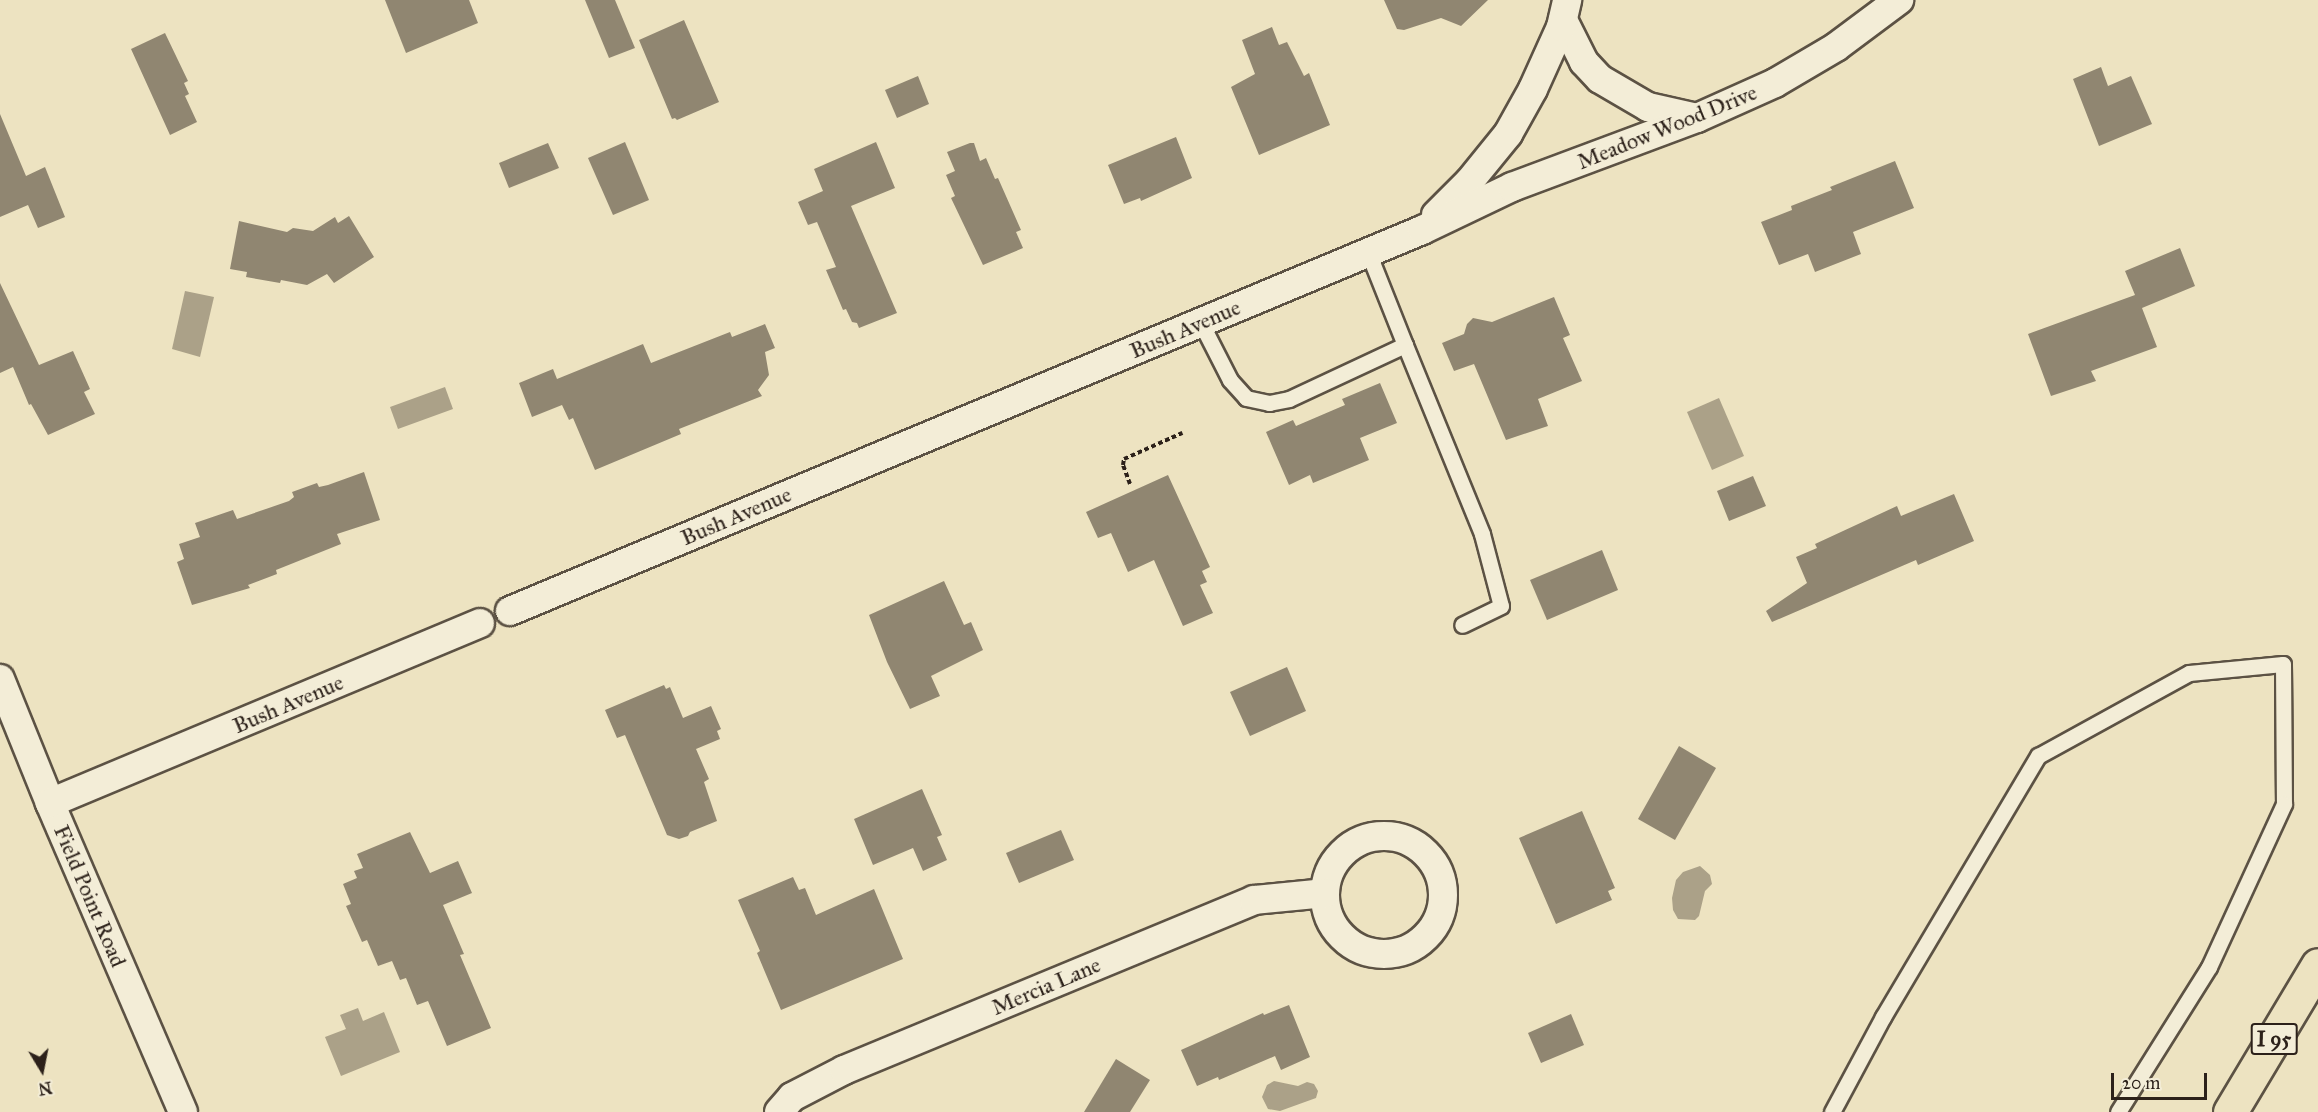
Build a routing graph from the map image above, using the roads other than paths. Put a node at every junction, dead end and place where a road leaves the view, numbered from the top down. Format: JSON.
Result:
{"nodes":[{"id":1,"x":1899,"y":0,"type":"edge"},
{"id":2,"x":1565,"y":10,"type":"edge"},
{"id":3,"x":1696,"y":118,"type":"junction"},
{"id":4,"x":1422,"y":230,"type":"junction"},
{"id":5,"x":1368,"y":252,"type":"junction"},
{"id":6,"x":1201,"y":323,"type":"junction"},
{"id":7,"x":1405,"y":345,"type":"junction"},
{"id":8,"x":510,"y":611,"type":"joint"},
{"id":9,"x":480,"y":623,"type":"joint"},
{"id":10,"x":1461,"y":625,"type":"dead end"},
{"id":11,"x":0,"y":679,"type":"edge"},
{"id":12,"x":50,"y":803,"type":"junction"},
{"id":13,"x":1325,"y":893,"type":"junction"},
{"id":14,"x":2318,"y":965,"type":"edge"},
{"id":15,"x":183,"y":1112,"type":"edge"},
{"id":16,"x":779,"y":1112,"type":"edge"},
{"id":17,"x":1832,"y":1112,"type":"edge"},
{"id":18,"x":2118,"y":1112,"type":"edge"},
{"id":19,"x":2230,"y":1112,"type":"edge"}],
"edges":[{"from":1,"to":3,"type":"street","name":"Meadow Wood Drive"},
{"from":2,"to":3,"type":"street"},
{"from":2,"to":4,"type":"street"},
{"from":3,"to":4,"type":"street","name":"Meadow Wood Drive"},
{"from":4,"to":5,"type":"street","name":"Bush Avenue"},
{"from":5,"to":6,"type":"street","name":"Bush Avenue"},
{"from":5,"to":7,"type":"lane"},
{"from":6,"to":7,"type":"lane"},
{"from":6,"to":8,"type":"street","name":"Bush Avenue"},
{"from":7,"to":10,"type":"lane"},
{"from":8,"to":9,"type":"lane","name":"Bush Avenue"},
{"from":9,"to":12,"type":"street","name":"Bush Avenue"},
{"from":11,"to":12,"type":"street","name":"Field Point Road"},
{"from":12,"to":15,"type":"street","name":"Field Point Road"},
{"from":13,"to":13,"type":"street"},
{"from":13,"to":16,"type":"street","name":"Mercia Lane"},
{"from":14,"to":19,"type":"highway","number":"I 95"},
{"from":17,"to":18,"type":"lane"}]}
